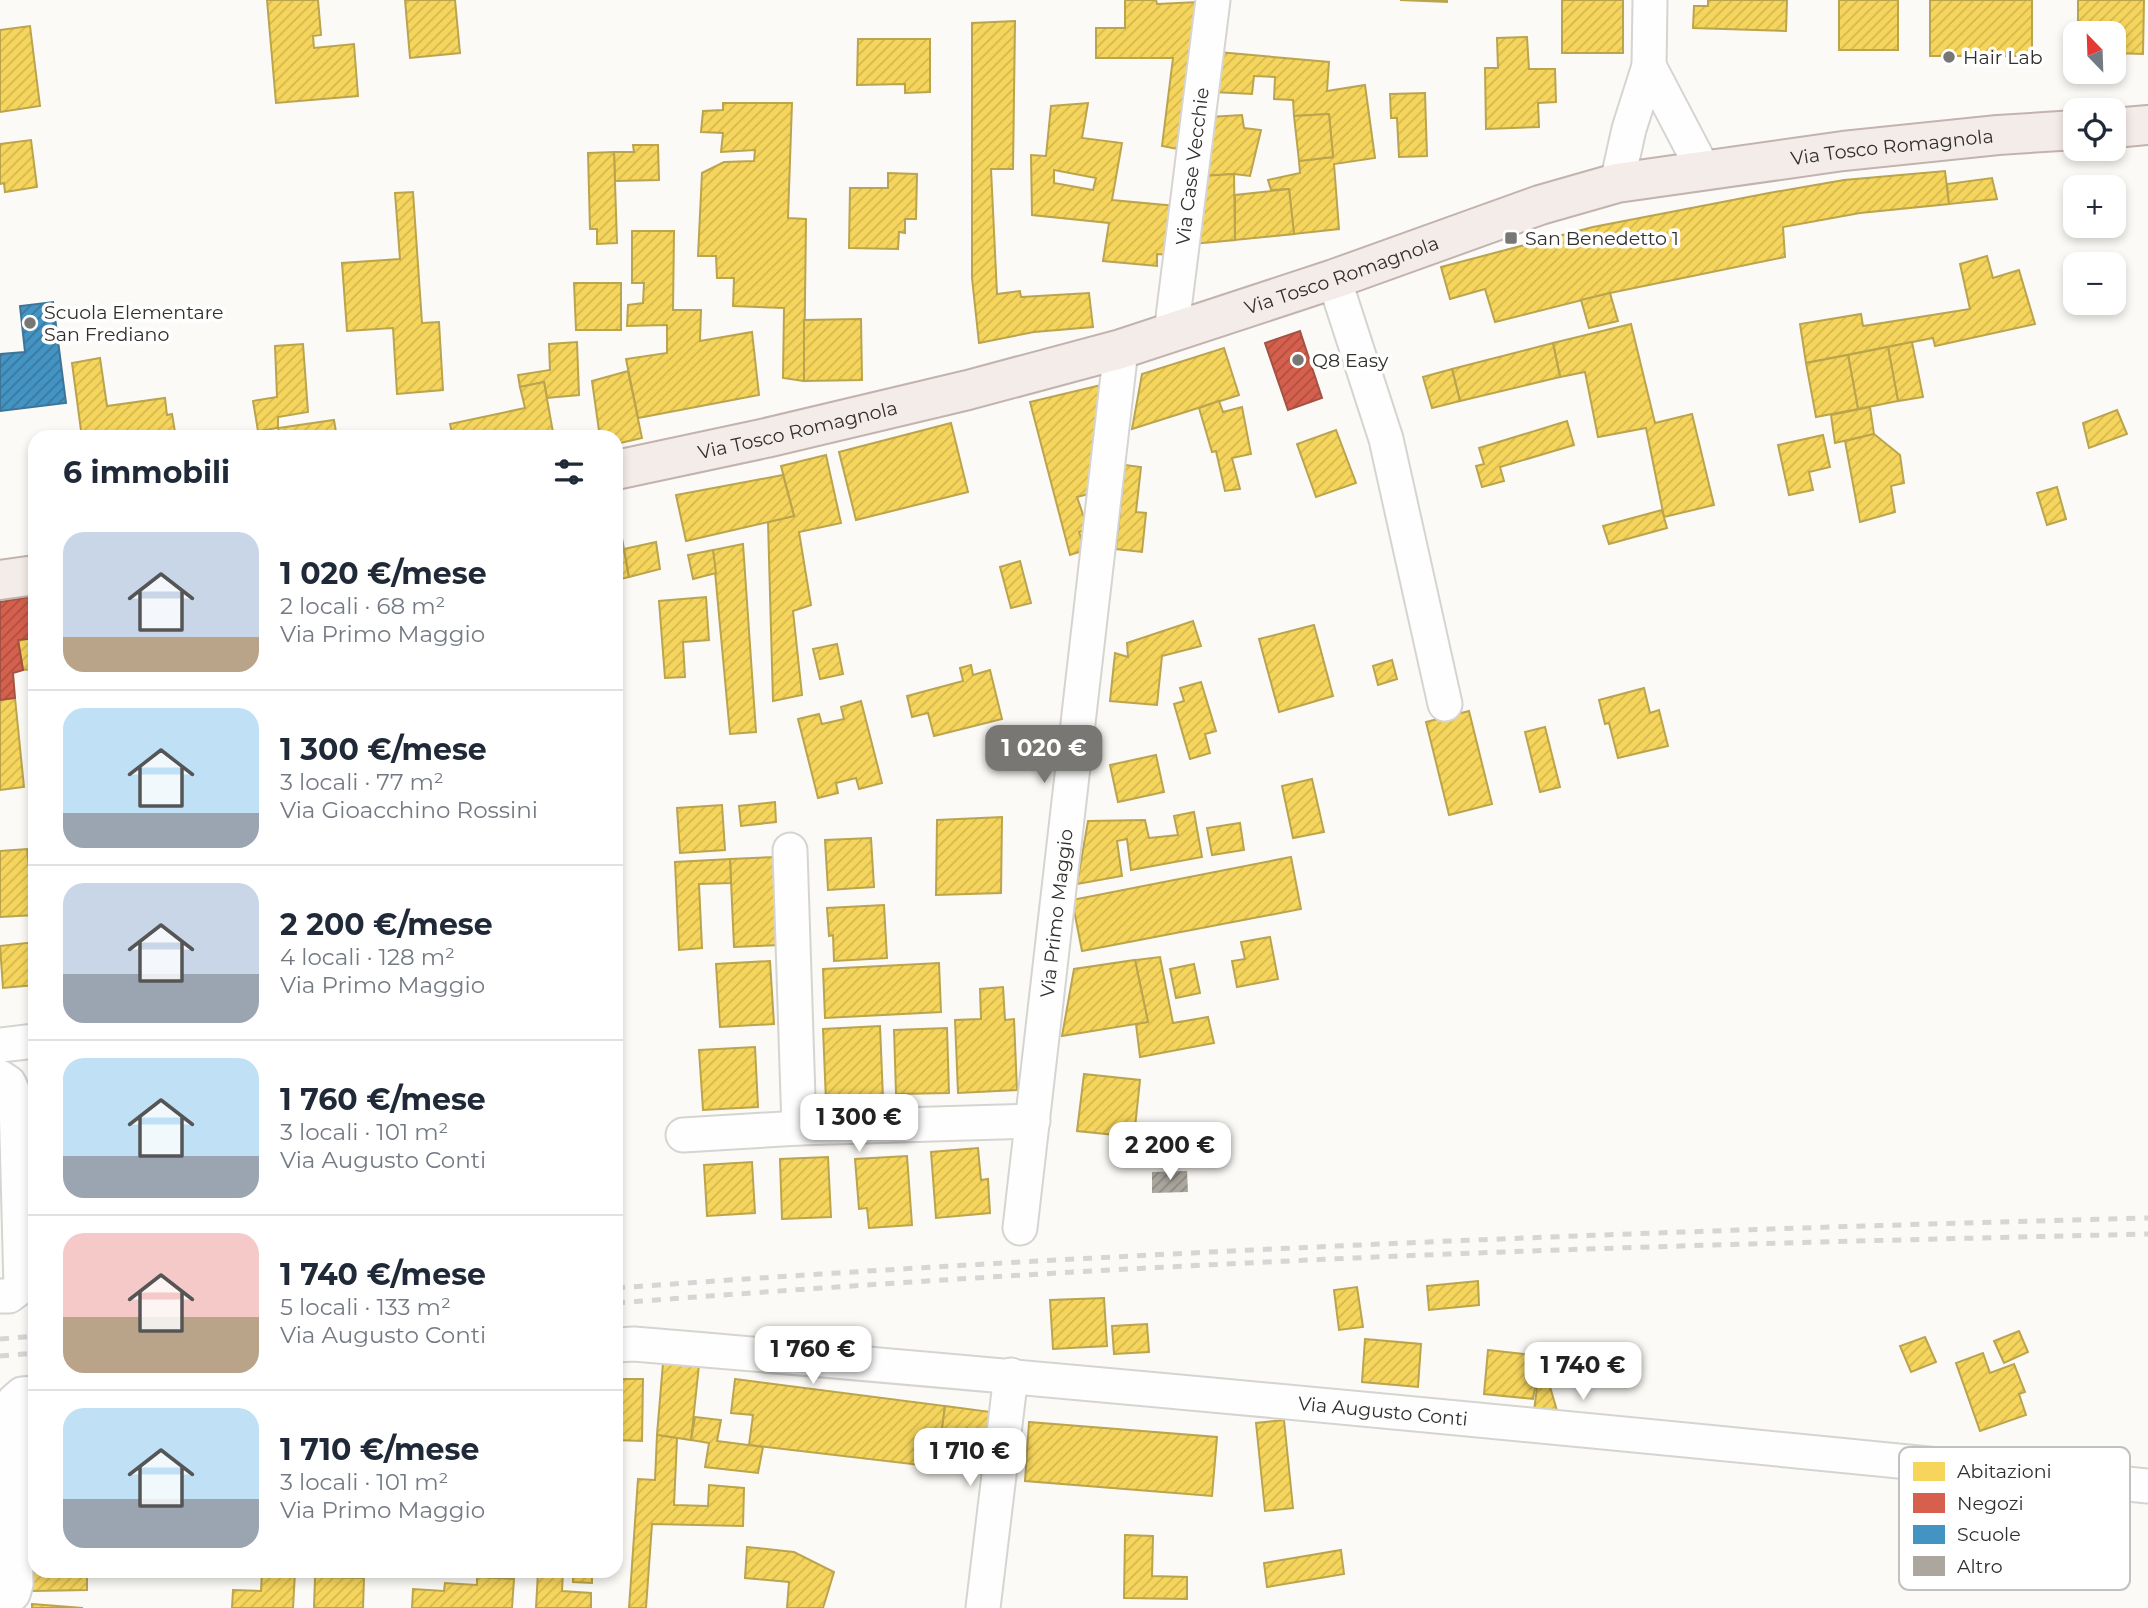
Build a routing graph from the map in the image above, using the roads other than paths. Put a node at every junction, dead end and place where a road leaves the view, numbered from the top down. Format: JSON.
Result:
{"nodes":[{"id":1,"x":1213,"y":0,"type":"edge"},
{"id":2,"x":1650,"y":0,"type":"edge"},
{"id":3,"x":1649,"y":66,"type":"junction"},
{"id":4,"x":2148,"y":125,"type":"edge"},
{"id":5,"x":2126,"y":127,"type":"edge"},
{"id":6,"x":2063,"y":131,"type":"edge"},
{"id":7,"x":1704,"y":171,"type":"junction"},
{"id":8,"x":1617,"y":183,"type":"junction"},
{"id":9,"x":1334,"y":279,"type":"junction"},
{"id":10,"x":1171,"y":332,"type":"junction"},
{"id":11,"x":1121,"y":349,"type":"junction"},
{"id":12,"x":623,"y":469,"type":"edge"},
{"id":13,"x":28,"y":576,"type":"edge"},
{"id":14,"x":0,"y":580,"type":"edge"},
{"id":15,"x":1446,"y":704,"type":"dead end"},
{"id":16,"x":790,"y":850,"type":"dead end"},
{"id":17,"x":28,"y":1042,"type":"edge"},
{"id":18,"x":0,"y":1045,"type":"edge"},
{"id":19,"x":0,"y":1077,"type":"edge"},
{"id":20,"x":1033,"y":1121,"type":"junction"},
{"id":21,"x":799,"y":1128,"type":"junction"},
{"id":22,"x":683,"y":1135,"type":"dead end"},
{"id":23,"x":1020,"y":1227,"type":"dead end"},
{"id":24,"x":0,"y":1296,"type":"edge"},
{"id":25,"x":623,"y":1345,"type":"edge"},
{"id":26,"x":1011,"y":1375,"type":"junction"},
{"id":27,"x":26,"y":1395,"type":"edge"},
{"id":28,"x":0,"y":1448,"type":"edge"},
{"id":29,"x":1899,"y":1461,"type":"edge"},
{"id":30,"x":2130,"y":1484,"type":"edge"},
{"id":31,"x":2148,"y":1486,"type":"edge"},
{"id":32,"x":4,"y":1605,"type":"edge"},
{"id":33,"x":983,"y":1608,"type":"edge"}],
"edges":[{"from":1,"to":10,"type":"street","name":"Via Case Vecchie"},
{"from":2,"to":3,"type":"street"},
{"from":3,"to":7,"type":"street"},
{"from":3,"to":8,"type":"street"},
{"from":4,"to":5,"type":"main road"},
{"from":6,"to":7,"type":"main road","name":"Via Tosco Romagnola"},
{"from":7,"to":8,"type":"main road","name":"Via Tosco Romagnola"},
{"from":8,"to":9,"type":"main road","name":"Via Tosco Romagnola"},
{"from":9,"to":10,"type":"main road","name":"Via Tosco Romagnola"},
{"from":9,"to":15,"type":"street"},
{"from":10,"to":11,"type":"main road","name":"Via Tosco Romagnola"},
{"from":11,"to":12,"type":"main road","name":"Via Tosco Romagnola"},
{"from":11,"to":20,"type":"street","name":"Via Primo Maggio"},
{"from":13,"to":14,"type":"main road"},
{"from":16,"to":21,"type":"street"},
{"from":17,"to":18,"type":"street"},
{"from":19,"to":24,"type":"street"},
{"from":20,"to":21,"type":"street"},
{"from":20,"to":23,"type":"street","name":"Via Primo Maggio"},
{"from":21,"to":22,"type":"street"},
{"from":25,"to":26,"type":"street","name":"Via Augusto Conti"},
{"from":26,"to":29,"type":"street","name":"Via Augusto Conti"},
{"from":26,"to":33,"type":"street"},
{"from":27,"to":32,"type":"street"},
{"from":28,"to":32,"type":"street"},
{"from":30,"to":31,"type":"street","name":"Via Augusto Conti"}]}
